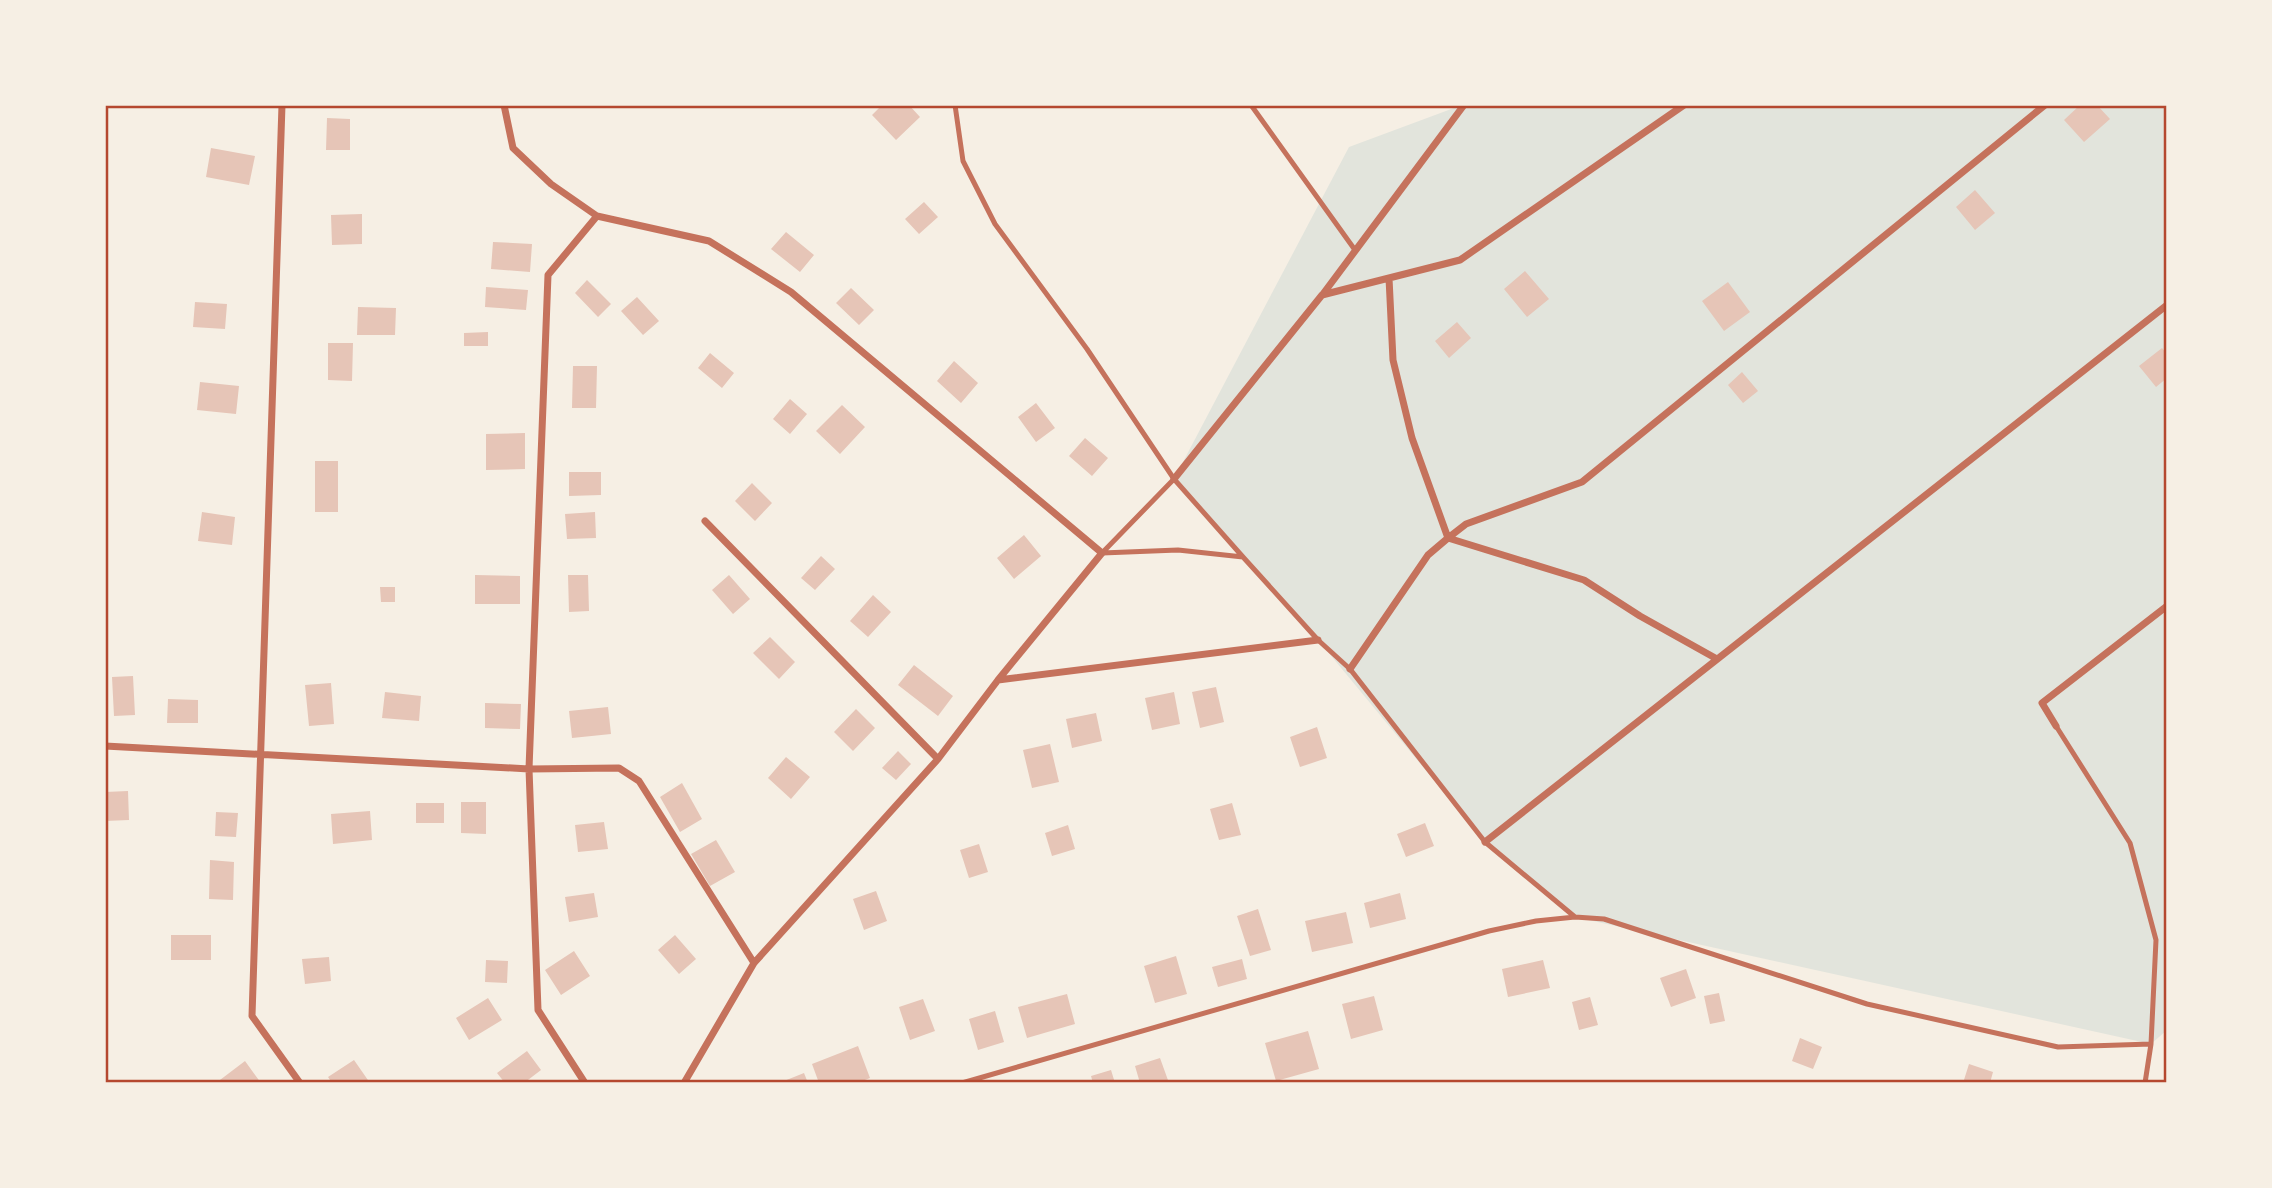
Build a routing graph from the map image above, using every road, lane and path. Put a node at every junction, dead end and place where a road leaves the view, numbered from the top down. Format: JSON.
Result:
{"nodes":[{"id":1,"x":282,"y":105,"type":"edge"},
{"id":2,"x":504,"y":105,"type":"edge"},
{"id":3,"x":955,"y":105,"type":"edge"},
{"id":4,"x":1251,"y":105,"type":"edge"},
{"id":5,"x":1464,"y":105,"type":"edge"},
{"id":6,"x":1684,"y":105,"type":"edge"},
{"id":7,"x":2045,"y":105,"type":"edge"},
{"id":8,"x":597,"y":216,"type":"junction"},
{"id":9,"x":1355,"y":250,"type":"junction"},
{"id":10,"x":1389,"y":278,"type":"junction"},
{"id":11,"x":1322,"y":295,"type":"junction"},
{"id":12,"x":2167,"y":305,"type":"edge"},
{"id":13,"x":1174,"y":479,"type":"junction"},
{"id":14,"x":705,"y":521,"type":"dead end"},
{"id":15,"x":1448,"y":538,"type":"junction"},
{"id":16,"x":1102,"y":553,"type":"junction"},
{"id":17,"x":1243,"y":557,"type":"junction"},
{"id":18,"x":2167,"y":606,"type":"edge"},
{"id":19,"x":1318,"y":640,"type":"junction"},
{"id":20,"x":1717,"y":659,"type":"junction"},
{"id":21,"x":1350,"y":669,"type":"junction"},
{"id":22,"x":998,"y":680,"type":"junction"},
{"id":23,"x":2056,"y":726,"type":"joint"},
{"id":24,"x":105,"y":746,"type":"edge"},
{"id":25,"x":260,"y":754,"type":"junction"},
{"id":26,"x":938,"y":759,"type":"junction"},
{"id":27,"x":529,"y":769,"type":"junction"},
{"id":28,"x":1485,"y":842,"type":"junction"},
{"id":29,"x":1575,"y":917,"type":"junction"},
{"id":30,"x":754,"y":963,"type":"junction"},
{"id":31,"x":2151,"y":1044,"type":"junction"},
{"id":32,"x":300,"y":1083,"type":"edge"},
{"id":33,"x":585,"y":1083,"type":"edge"},
{"id":34,"x":684,"y":1083,"type":"edge"},
{"id":35,"x":962,"y":1083,"type":"edge"},
{"id":36,"x":2145,"y":1083,"type":"edge"}],
"edges":[{"from":1,"to":25,"type":"street"},
{"from":2,"to":8,"type":"street"},
{"from":3,"to":13,"type":"lane"},
{"from":4,"to":9,"type":"lane"},
{"from":5,"to":9,"type":"street"},
{"from":6,"to":10,"type":"street"},
{"from":7,"to":15,"type":"street"},
{"from":8,"to":16,"type":"street"},
{"from":8,"to":27,"type":"street"},
{"from":9,"to":11,"type":"street"},
{"from":10,"to":11,"type":"street"},
{"from":10,"to":15,"type":"street"},
{"from":11,"to":13,"type":"street"},
{"from":12,"to":20,"type":"street"},
{"from":13,"to":16,"type":"lane"},
{"from":13,"to":17,"type":"lane"},
{"from":14,"to":26,"type":"street"},
{"from":15,"to":20,"type":"street"},
{"from":15,"to":21,"type":"street"},
{"from":16,"to":17,"type":"lane"},
{"from":16,"to":22,"type":"street"},
{"from":17,"to":19,"type":"lane"},
{"from":18,"to":23,"type":"street"},
{"from":19,"to":21,"type":"lane"},
{"from":19,"to":22,"type":"street"},
{"from":20,"to":28,"type":"street"},
{"from":21,"to":28,"type":"lane"},
{"from":22,"to":26,"type":"street"},
{"from":23,"to":31,"type":"lane"},
{"from":24,"to":25,"type":"street"},
{"from":25,"to":27,"type":"street"},
{"from":25,"to":32,"type":"street"},
{"from":26,"to":30,"type":"street"},
{"from":27,"to":30,"type":"street"},
{"from":27,"to":33,"type":"street"},
{"from":28,"to":29,"type":"lane"},
{"from":29,"to":31,"type":"lane"},
{"from":29,"to":35,"type":"lane"},
{"from":30,"to":34,"type":"street"},
{"from":31,"to":36,"type":"lane"}]}
